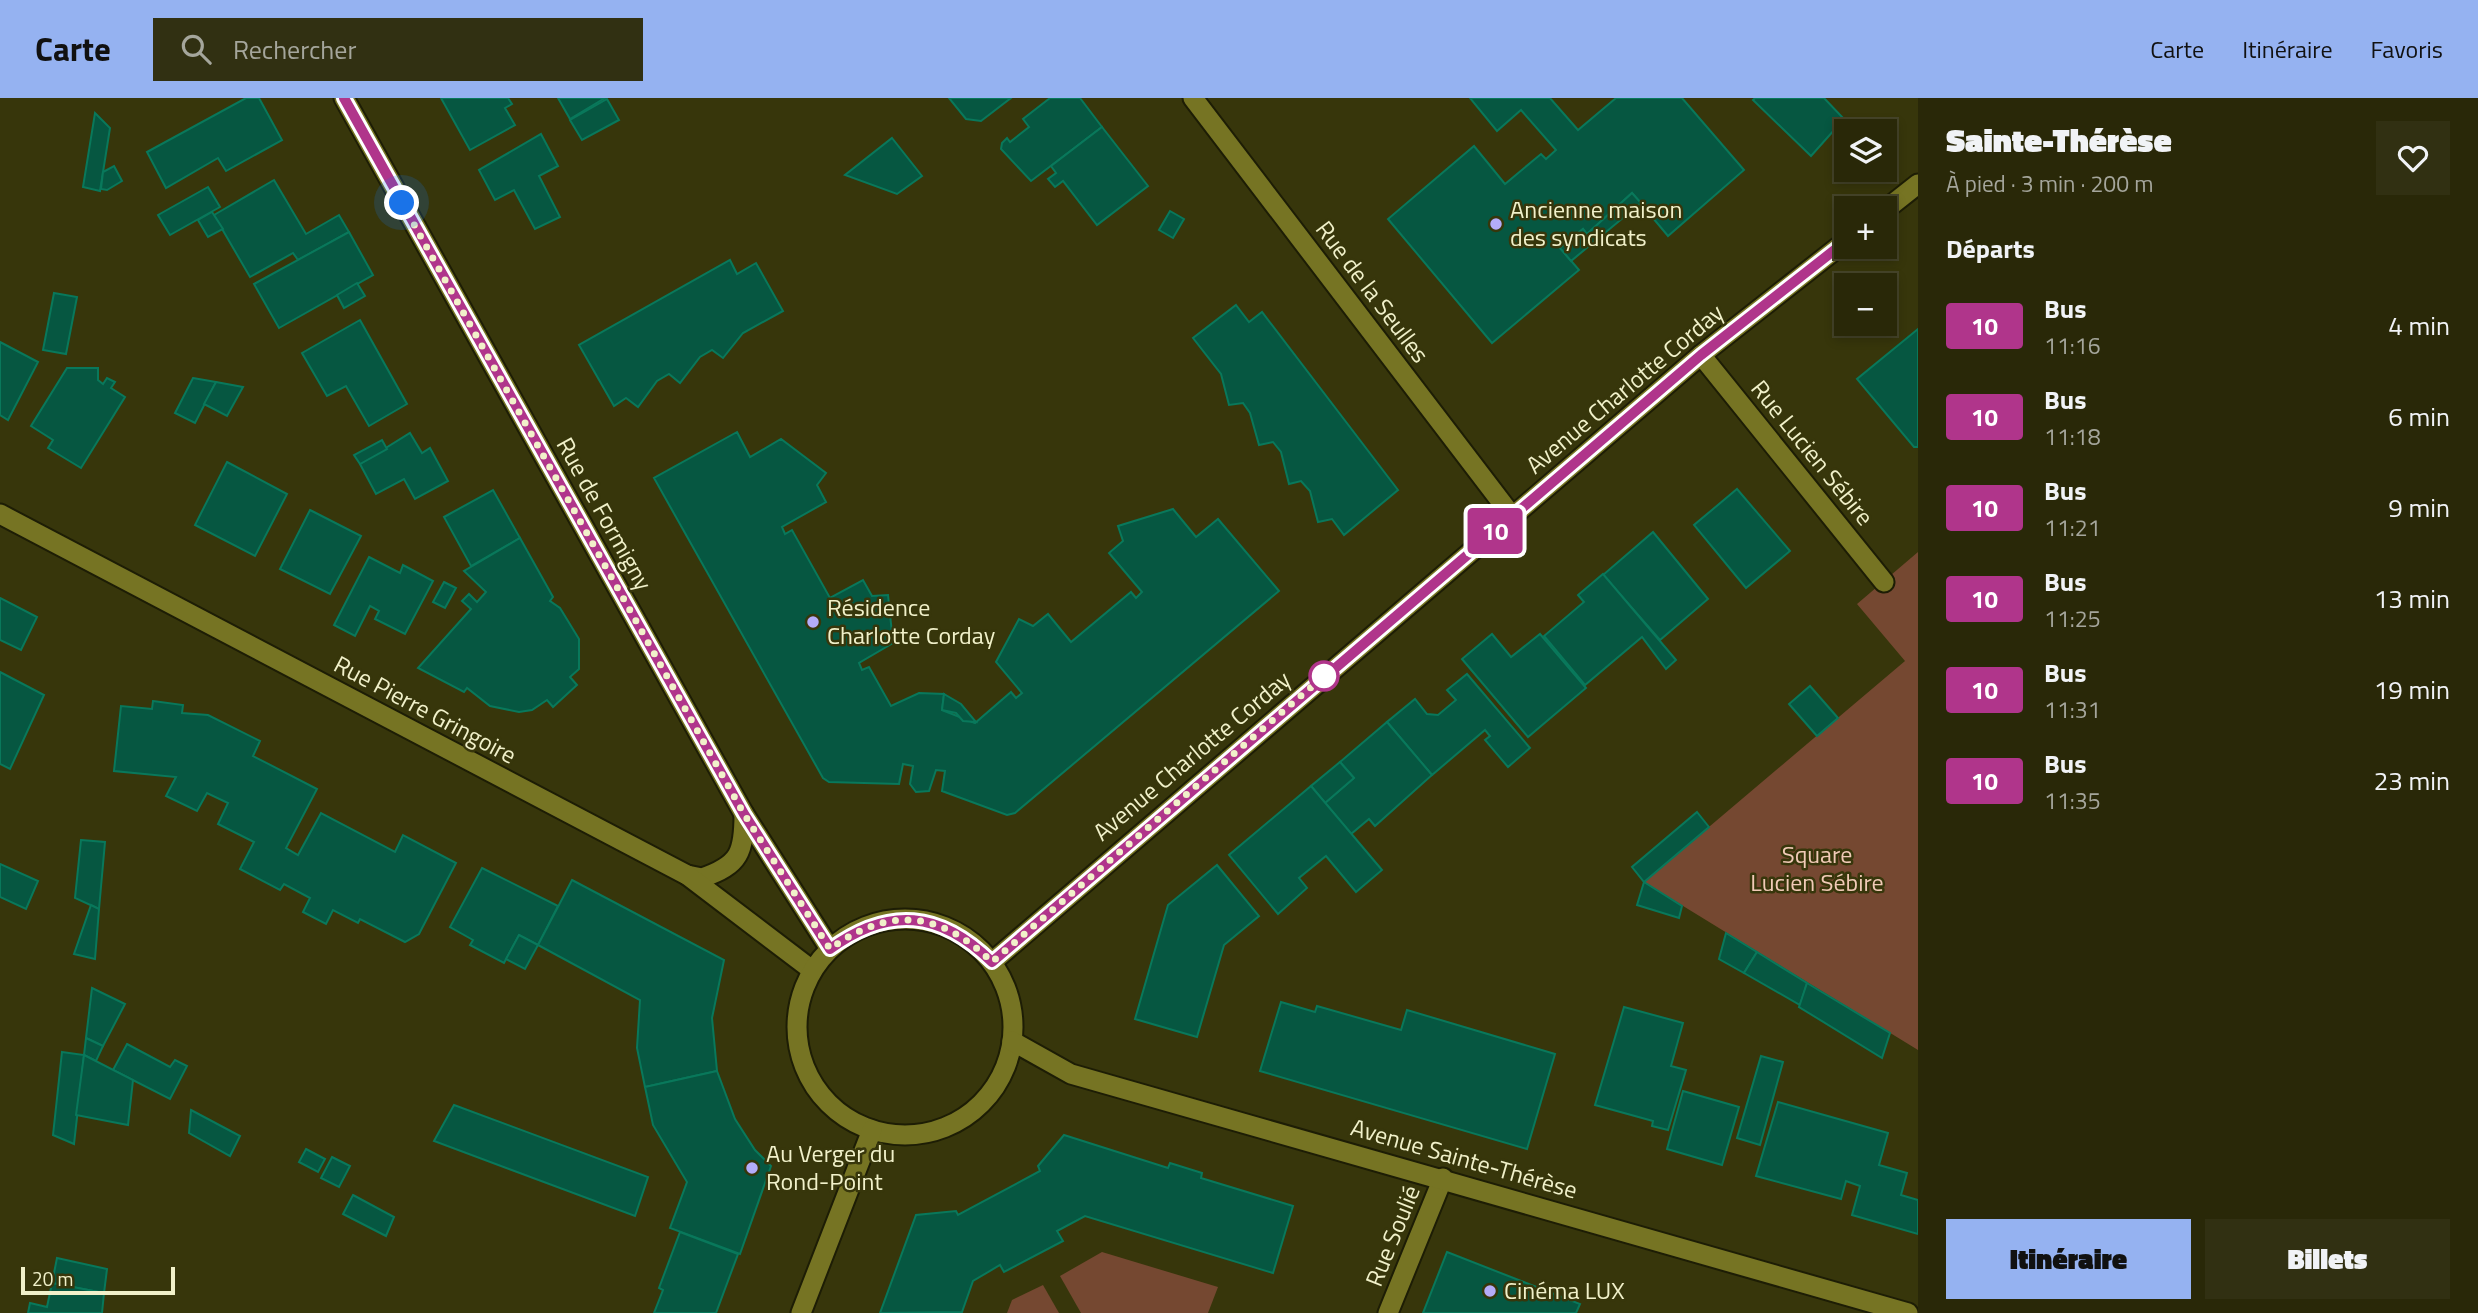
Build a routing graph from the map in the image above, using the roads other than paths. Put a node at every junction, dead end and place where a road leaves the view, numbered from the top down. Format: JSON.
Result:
{"nodes":[{"id":1,"x":344,"y":98,"type":"edge"},
{"id":2,"x":1194,"y":98,"type":"edge"},
{"id":3,"x":1918,"y":184,"type":"edge"},
{"id":4,"x":1897,"y":201,"type":"edge"},
{"id":5,"x":1834,"y":250,"type":"edge"},
{"id":6,"x":1701,"y":355,"type":"junction"},
{"id":7,"x":0,"y":514,"type":"edge"},
{"id":8,"x":1512,"y":516,"type":"junction"},
{"id":9,"x":1884,"y":582,"type":"dead end"},
{"id":10,"x":744,"y":814,"type":"junction"},
{"id":11,"x":687,"y":875,"type":"junction"},
{"id":12,"x":830,"y":949,"type":"junction"},
{"id":13,"x":992,"y":962,"type":"junction"},
{"id":14,"x":812,"y":970,"type":"junction"},
{"id":15,"x":1012,"y":1041,"type":"junction"},
{"id":16,"x":872,"y":1130,"type":"junction"},
{"id":17,"x":1443,"y":1178,"type":"junction"},
{"id":18,"x":801,"y":1313,"type":"edge"},
{"id":19,"x":1388,"y":1313,"type":"edge"},
{"id":20,"x":1908,"y":1313,"type":"edge"}],
"edges":[{"from":1,"to":10,"type":"street","name":"Rue de Formigny"},
{"from":2,"to":8,"type":"street","name":"Rue de la Seulles"},
{"from":3,"to":4,"type":"street"},
{"from":5,"to":6,"type":"street","name":"Avenue Charlotte Corday"},
{"from":6,"to":8,"type":"street","name":"Avenue Charlotte Corday"},
{"from":6,"to":9,"type":"street","name":"Rue Lucien Sébire"},
{"from":7,"to":11,"type":"street","name":"Rue Pierre Gringoire"},
{"from":8,"to":13,"type":"street","name":"Avenue Charlotte Corday"},
{"from":10,"to":11,"type":"street"},
{"from":10,"to":12,"type":"street","name":"Rue de Formigny"},
{"from":11,"to":14,"type":"street","name":"Rue Pierre Gringoire"},
{"from":12,"to":13,"type":"street"},
{"from":12,"to":14,"type":"street"},
{"from":13,"to":15,"type":"street"},
{"from":14,"to":16,"type":"street"},
{"from":15,"to":16,"type":"street"},
{"from":15,"to":17,"type":"street","name":"Avenue Sainte-Thérèse"},
{"from":16,"to":18,"type":"street"},
{"from":17,"to":19,"type":"street","name":"Rue Soulié"},
{"from":17,"to":20,"type":"street","name":"Avenue Sainte-Thérèse"}]}
